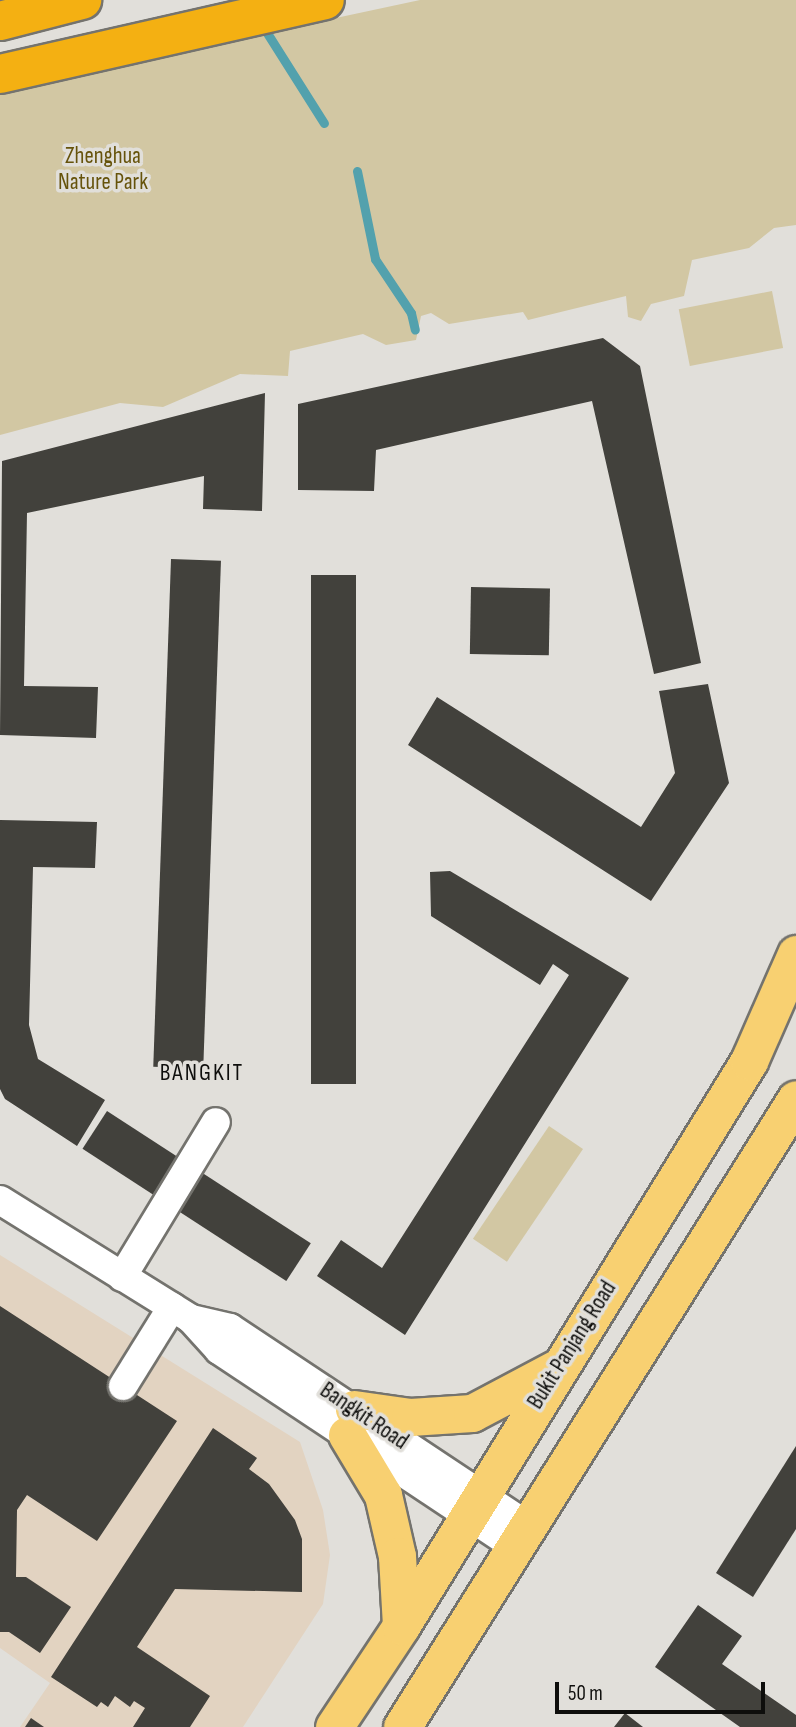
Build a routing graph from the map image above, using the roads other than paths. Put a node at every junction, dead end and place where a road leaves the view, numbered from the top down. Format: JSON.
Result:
{"nodes":[{"id":1,"x":82,"y":0,"type":"edge"},
{"id":2,"x":325,"y":0,"type":"edge"},
{"id":3,"x":0,"y":21,"type":"edge"},
{"id":4,"x":0,"y":74,"type":"edge"},
{"id":5,"x":796,"y":954,"type":"edge"},
{"id":6,"x":796,"y":1099,"type":"edge"},
{"id":7,"x":216,"y":1122,"type":"dead end"},
{"id":8,"x":0,"y":1200,"type":"edge"},
{"id":9,"x":122,"y":1276,"type":"junction"},
{"id":10,"x":182,"y":1313,"type":"junction"},
{"id":11,"x":558,"y":1367,"type":"junction"},
{"id":12,"x":123,"y":1386,"type":"dead end"},
{"id":13,"x":351,"y":1422,"type":"junction"},
{"id":14,"x":475,"y":1505,"type":"junction"},
{"id":15,"x":523,"y":1537,"type":"junction"},
{"id":16,"x":401,"y":1626,"type":"junction"},
{"id":17,"x":334,"y":1727,"type":"edge"},
{"id":18,"x":402,"y":1727,"type":"edge"}],
"edges":[{"from":1,"to":3,"type":"highway"},
{"from":2,"to":4,"type":"highway"},
{"from":5,"to":11,"type":"main road","name":"Bukit Panjang Road"},
{"from":6,"to":15,"type":"main road"},
{"from":7,"to":9,"type":"street"},
{"from":8,"to":9,"type":"street","name":"Bangkit Road"},
{"from":9,"to":10,"type":"street","name":"Bangkit Road"},
{"from":10,"to":12,"type":"street"},
{"from":10,"to":13,"type":"street","name":"Bangkit Road"},
{"from":11,"to":13,"type":"main road"},
{"from":11,"to":14,"type":"main road","name":"Bukit Panjang Road"},
{"from":13,"to":14,"type":"street","name":"Bangkit Road"},
{"from":13,"to":16,"type":"main road"},
{"from":14,"to":15,"type":"street","name":"Bangkit Road"},
{"from":14,"to":16,"type":"main road","name":"Bukit Panjang Road"},
{"from":15,"to":18,"type":"main road"},
{"from":16,"to":17,"type":"main road","name":"Bukit Panjang Road"}]}
